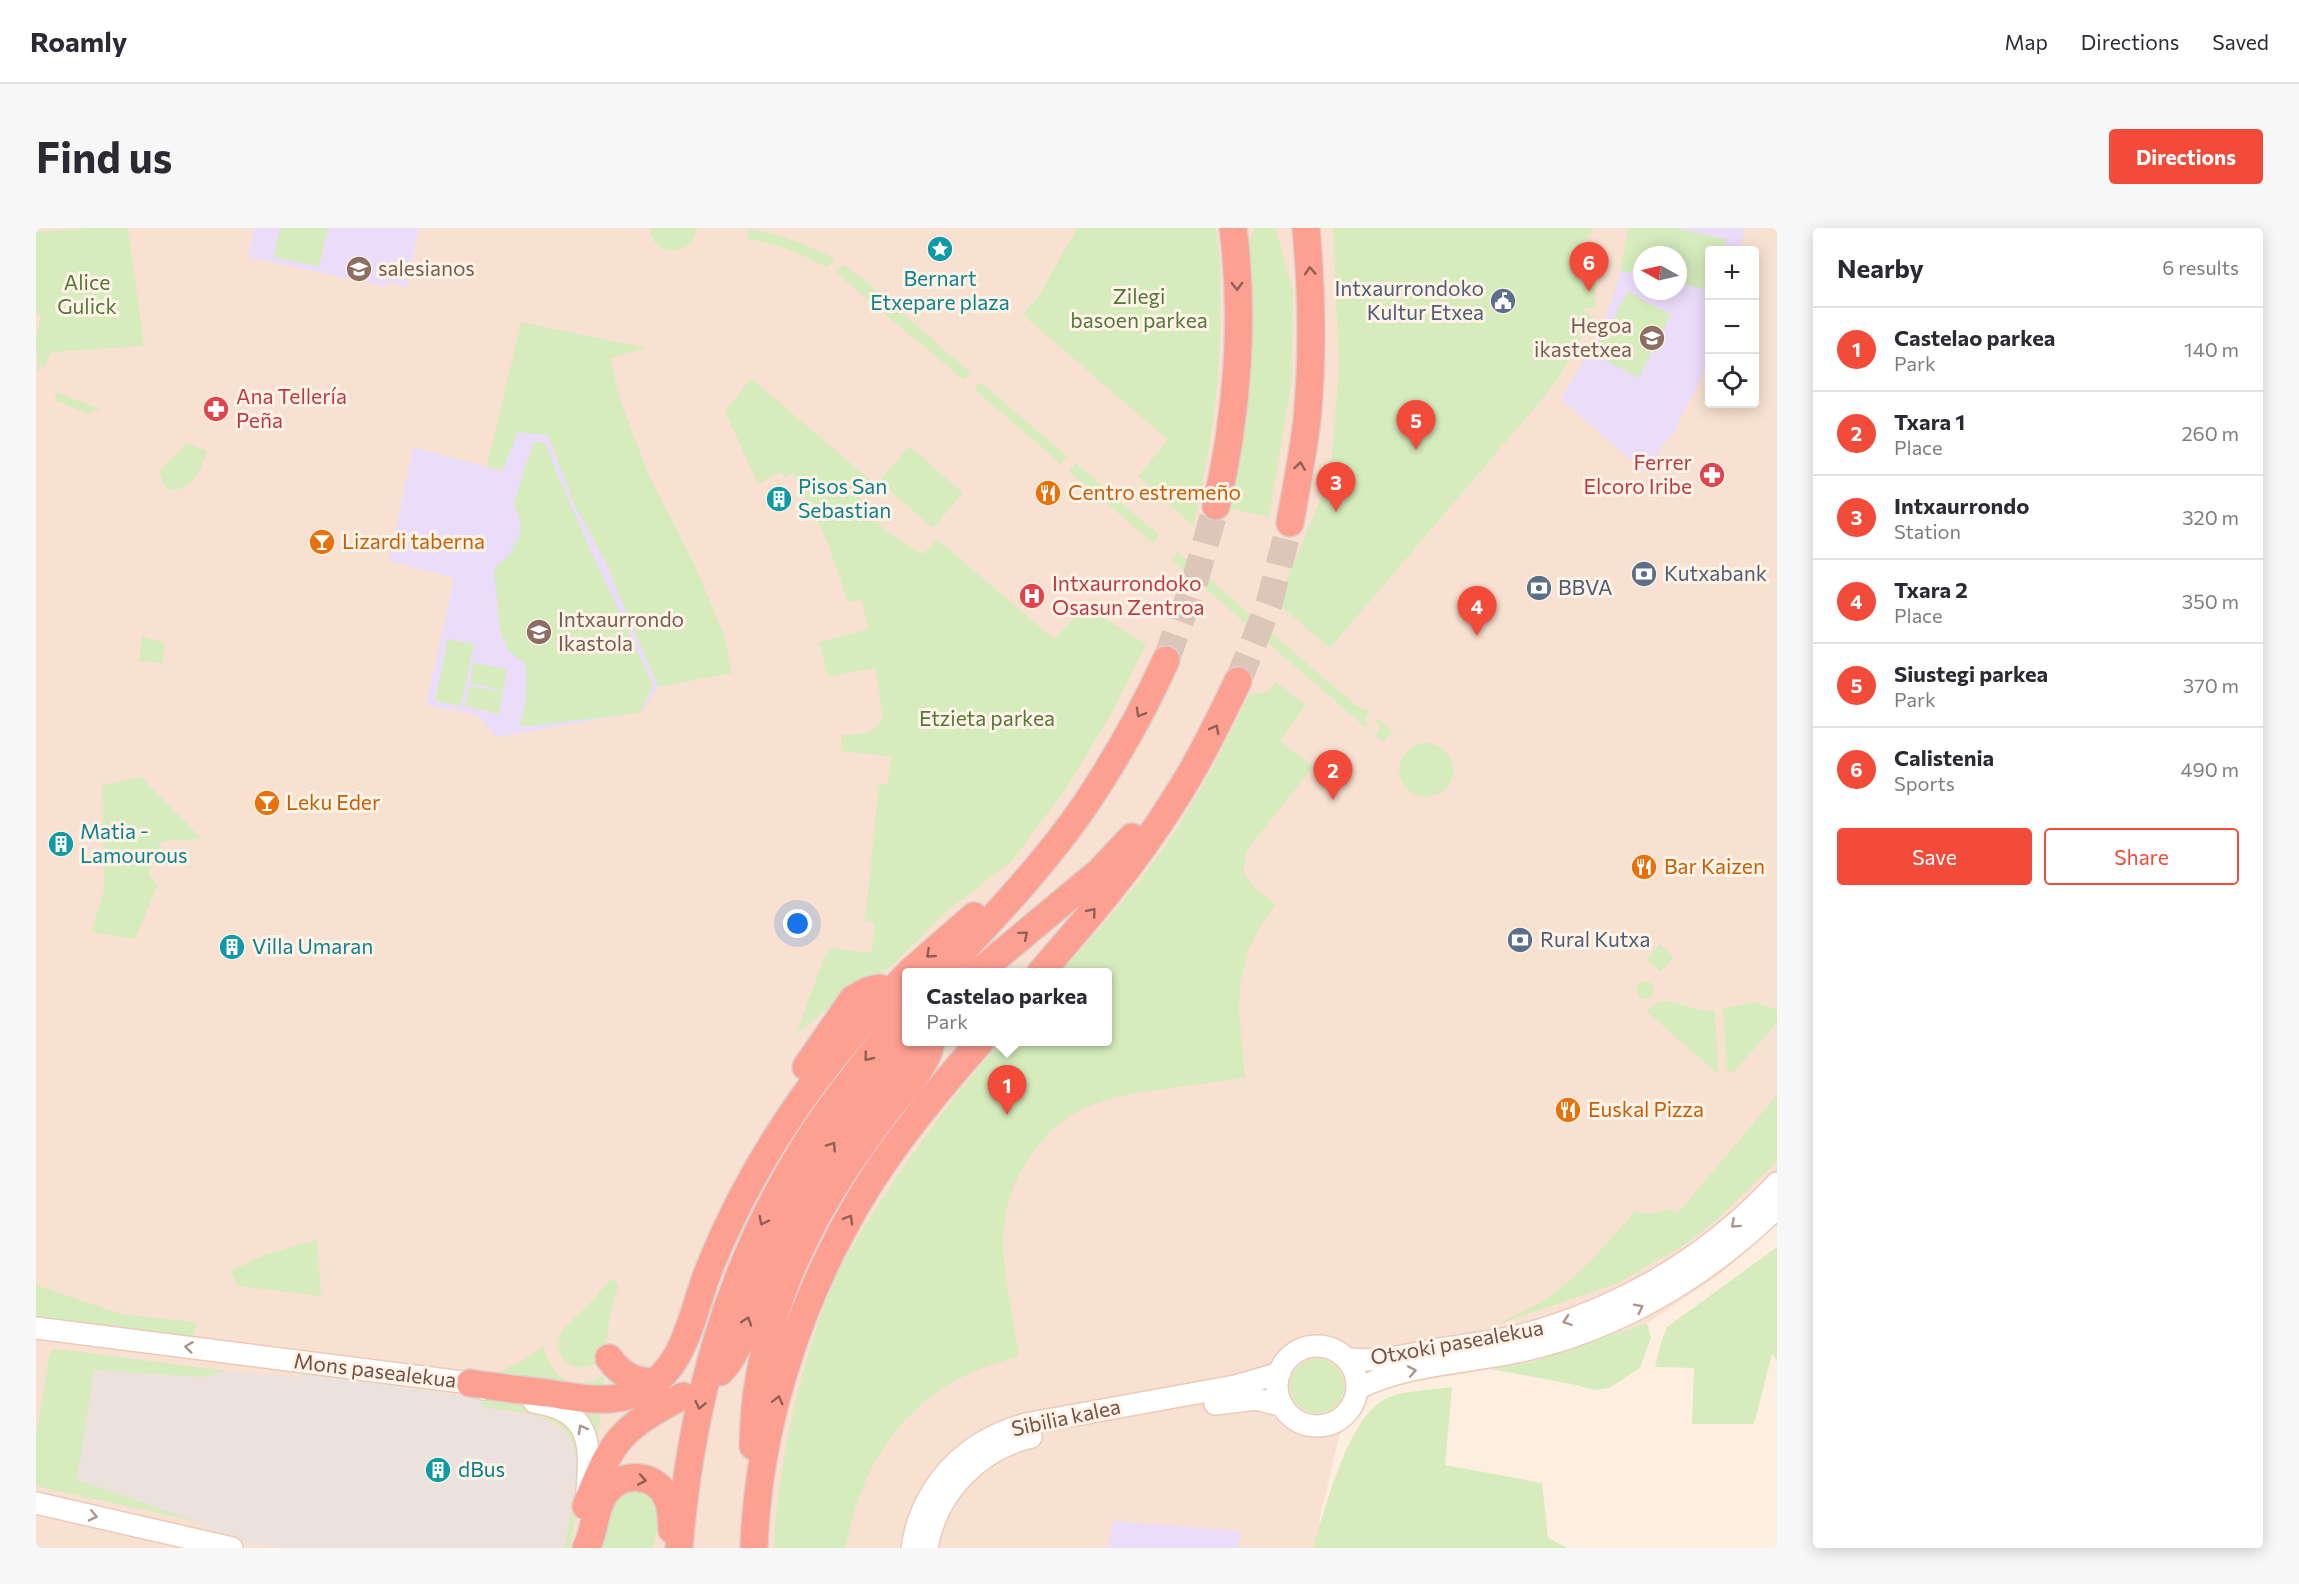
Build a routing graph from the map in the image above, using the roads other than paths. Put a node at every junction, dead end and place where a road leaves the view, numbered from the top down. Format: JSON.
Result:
{"nodes":[{"id":1,"x":1233,"y":228,"type":"edge"},
{"id":2,"x":1306,"y":228,"type":"edge"},
{"id":3,"x":1216,"y":506,"type":"tunnel mouth"},
{"id":4,"x":1290,"y":524,"type":"tunnel mouth"},
{"id":5,"x":1166,"y":660,"type":"tunnel mouth"},
{"id":6,"x":1238,"y":681,"type":"tunnel mouth"},
{"id":7,"x":1190,"y":775,"type":"junction"},
{"id":8,"x":1044,"y":857,"type":"junction"},
{"id":9,"x":914,"y":968,"type":"edge"},
{"id":10,"x":947,"y":968,"type":"edge"},
{"id":11,"x":984,"y":968,"type":"edge"},
{"id":12,"x":1044,"y":968,"type":"edge"},
{"id":13,"x":902,"y":980,"type":"edge"},
{"id":14,"x":880,"y":988,"type":"dead end"},
{"id":15,"x":902,"y":1018,"type":"edge"},
{"id":16,"x":905,"y":1046,"type":"edge"},
{"id":17,"x":930,"y":1046,"type":"edge"},
{"id":18,"x":976,"y":1046,"type":"edge"},
{"id":19,"x":1777,"y":1183,"type":"edge"},
{"id":20,"x":737,"y":1205,"type":"junction"},
{"id":21,"x":1777,"y":1208,"type":"edge"},
{"id":22,"x":36,"y":1328,"type":"edge"},
{"id":23,"x":609,"y":1358,"type":"dead end"},
{"id":24,"x":1346,"y":1358,"type":"junction"},
{"id":25,"x":720,"y":1372,"type":"dead end"},
{"id":26,"x":1280,"y":1373,"type":"junction"},
{"id":27,"x":656,"y":1382,"type":"junction"},
{"id":28,"x":470,"y":1383,"type":"junction"},
{"id":29,"x":1357,"y":1389,"type":"junction"},
{"id":30,"x":683,"y":1396,"type":"dead end"},
{"id":31,"x":1283,"y":1406,"type":"junction"},
{"id":32,"x":36,"y":1503,"type":"edge"},
{"id":33,"x":586,"y":1507,"type":"junction"},
{"id":34,"x":755,"y":1544,"type":"edge"},
{"id":35,"x":586,"y":1546,"type":"edge"},
{"id":36,"x":232,"y":1548,"type":"edge"},
{"id":37,"x":673,"y":1548,"type":"edge"},
{"id":38,"x":679,"y":1548,"type":"edge"},
{"id":39,"x":912,"y":1548,"type":"edge"},
{"id":40,"x":927,"y":1548,"type":"edge"}],
"edges":[{"from":1,"to":3,"type":"highway","one_way":true},
{"from":4,"to":2,"type":"highway","one_way":true},
{"from":5,"to":8,"type":"highway","one_way":true},
{"from":7,"to":6,"type":"highway","one_way":true},
{"from":11,"to":7,"type":"highway","one_way":true},
{"from":12,"to":7,"type":"highway","one_way":true},
{"from":8,"to":9,"type":"highway","one_way":true},
{"from":8,"to":10,"type":"highway"},
{"from":13,"to":20,"type":"highway"},
{"from":14,"to":20,"type":"highway"},
{"from":15,"to":38,"type":"highway","one_way":true},
{"from":25,"to":16,"type":"highway","one_way":true},
{"from":17,"to":34,"type":"highway"},
{"from":34,"to":18,"type":"highway","one_way":true},
{"from":19,"to":24,"type":"main road","name":"Otxoki pasealekua","one_way":true},
{"from":20,"to":27,"type":"highway"},
{"from":29,"to":21,"type":"main road","name":"Otxoki pasealekua","one_way":true},
{"from":28,"to":22,"type":"main road","name":"Mons pasealekua","one_way":true},
{"from":23,"to":27,"type":"highway"},
{"from":24,"to":26,"type":"main road"},
{"from":24,"to":29,"type":"main road"},
{"from":26,"to":31,"type":"main road"},
{"from":26,"to":39,"type":"main road","name":"Sibilia kalea"},
{"from":27,"to":28,"type":"highway"},
{"from":33,"to":28,"type":"main road","name":"Mons pasealekua","one_way":true},
{"from":29,"to":31,"type":"main road"},
{"from":30,"to":33,"type":"highway"},
{"from":31,"to":40,"type":"main road","name":"Sibilia kalea"},
{"from":32,"to":36,"type":"main road","one_way":true},
{"from":33,"to":35,"type":"main road","name":"Mons pasealekua"},
{"from":35,"to":37,"type":"highway","one_way":true}]}
